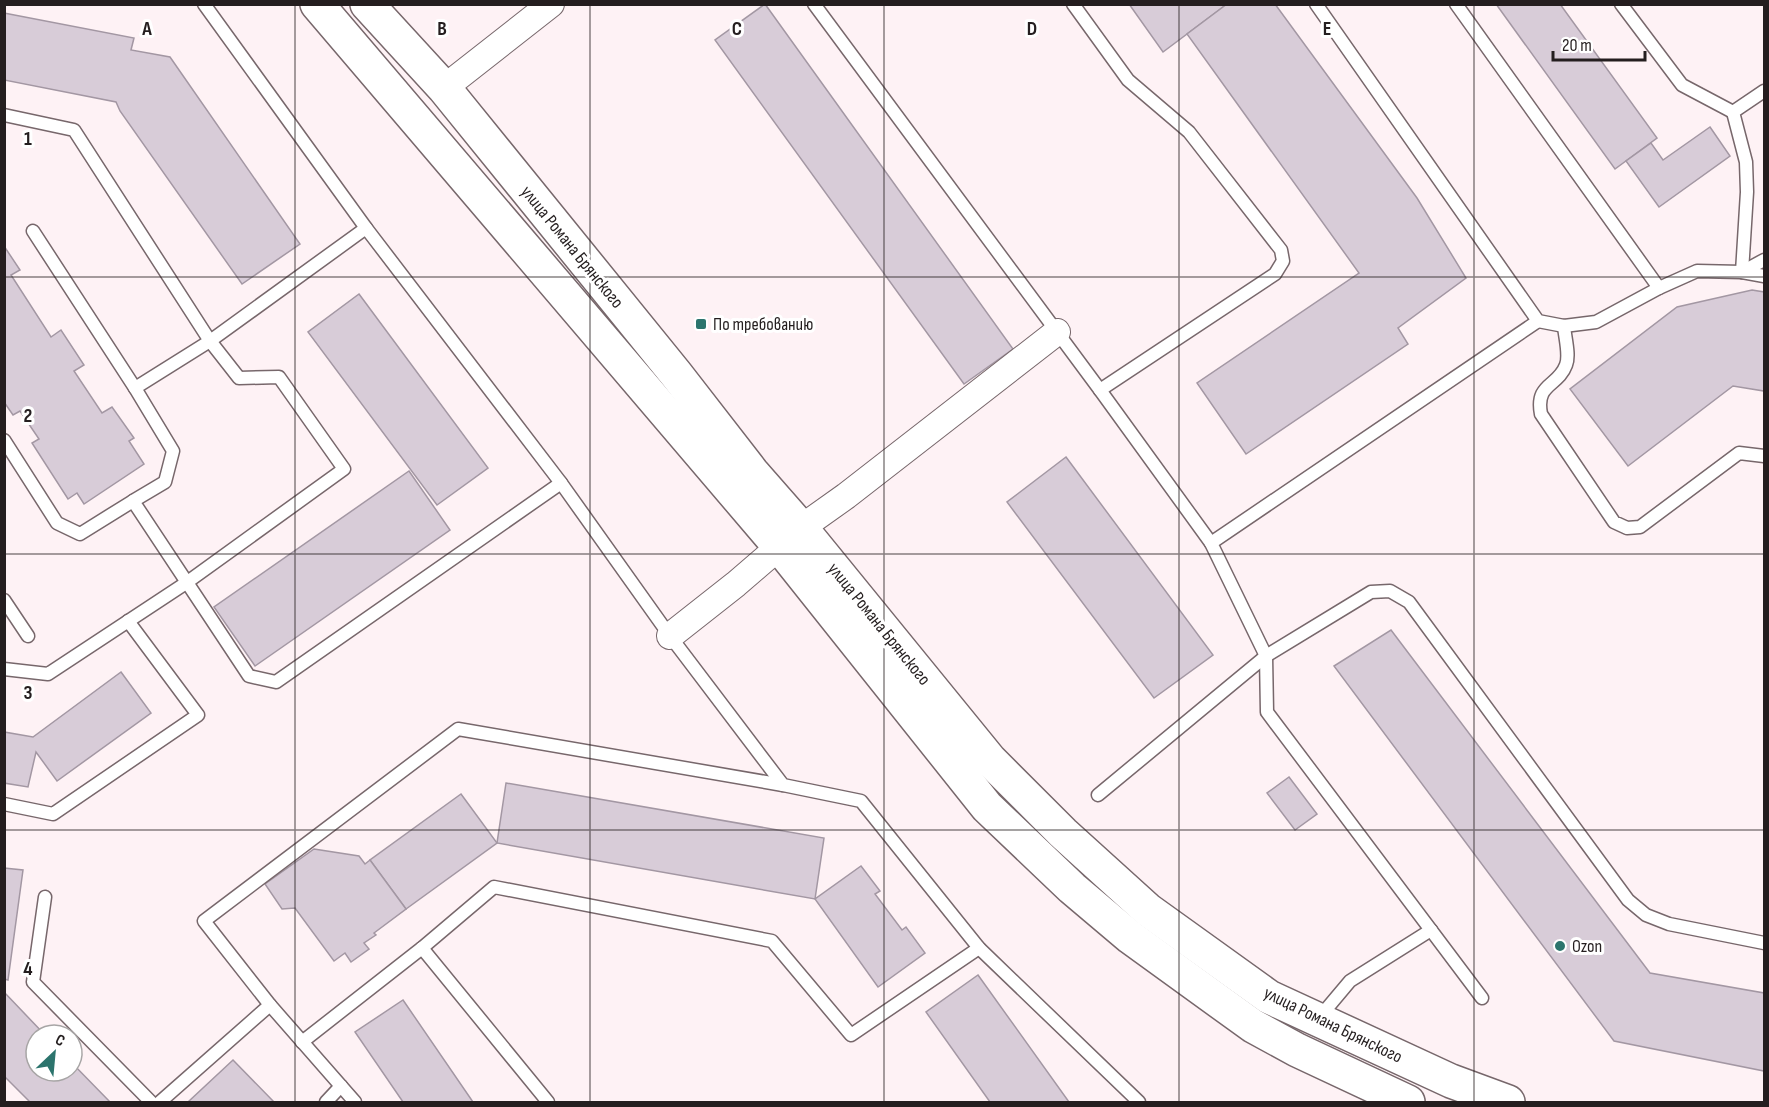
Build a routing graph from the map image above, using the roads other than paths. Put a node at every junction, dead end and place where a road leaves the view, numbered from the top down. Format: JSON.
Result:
{"nodes":[{"id":1,"x":204,"y":4,"type":"edge"},
{"id":2,"x":317,"y":4,"type":"edge"},
{"id":3,"x":367,"y":4,"type":"edge"},
{"id":4,"x":552,"y":4,"type":"edge"},
{"id":5,"x":814,"y":4,"type":"edge"},
{"id":6,"x":1073,"y":4,"type":"edge"},
{"id":7,"x":1316,"y":4,"type":"edge"},
{"id":8,"x":1456,"y":4,"type":"edge"},
{"id":9,"x":1621,"y":4,"type":"edge"},
{"id":10,"x":444,"y":88,"type":"junction"},
{"id":11,"x":1764,"y":91,"type":"edge"},
{"id":12,"x":1733,"y":112,"type":"junction"},
{"id":13,"x":4,"y":115,"type":"edge"},
{"id":14,"x":366,"y":228,"type":"junction"},
{"id":15,"x":33,"y":231,"type":"dead end"},
{"id":16,"x":1764,"y":260,"type":"edge"},
{"id":17,"x":1742,"y":272,"type":"junction"},
{"id":18,"x":1764,"y":276,"type":"edge"},
{"id":19,"x":1659,"y":288,"type":"junction"},
{"id":20,"x":1538,"y":321,"type":"junction"},
{"id":21,"x":1564,"y":326,"type":"junction"},
{"id":22,"x":1057,"y":332,"type":"junction"},
{"id":23,"x":210,"y":341,"type":"junction"},
{"id":24,"x":135,"y":388,"type":"junction"},
{"id":25,"x":1100,"y":390,"type":"junction"},
{"id":26,"x":4,"y":440,"type":"edge"},
{"id":27,"x":1764,"y":456,"type":"edge"},
{"id":28,"x":561,"y":483,"type":"junction"},
{"id":29,"x":133,"y":501,"type":"junction"},
{"id":30,"x":790,"y":537,"type":"junction"},
{"id":31,"x":1210,"y":543,"type":"junction"},
{"id":32,"x":186,"y":583,"type":"junction"},
{"id":33,"x":4,"y":600,"type":"edge"},
{"id":34,"x":128,"y":621,"type":"junction"},
{"id":35,"x":28,"y":636,"type":"dead end"},
{"id":36,"x":670,"y":636,"type":"junction"},
{"id":37,"x":1266,"y":656,"type":"junction"},
{"id":38,"x":4,"y":669,"type":"edge"},
{"id":39,"x":783,"y":785,"type":"junction"},
{"id":40,"x":1098,"y":795,"type":"dead end"},
{"id":41,"x":4,"y":804,"type":"edge"},
{"id":42,"x":45,"y":897,"type":"dead end"},
{"id":43,"x":1431,"y":930,"type":"junction"},
{"id":44,"x":1764,"y":943,"type":"edge"},
{"id":45,"x":422,"y":948,"type":"junction"},
{"id":46,"x":979,"y":948,"type":"junction"},
{"id":47,"x":1482,"y":998,"type":"dead end"},
{"id":48,"x":270,"y":1005,"type":"junction"},
{"id":49,"x":1317,"y":1020,"type":"junction"},
{"id":50,"x":302,"y":1042,"type":"junction"},
{"id":51,"x":341,"y":1086,"type":"junction"},
{"id":52,"x":151,"y":1102,"type":"edge"},
{"id":53,"x":160,"y":1102,"type":"edge"},
{"id":54,"x":326,"y":1102,"type":"edge"},
{"id":55,"x":355,"y":1102,"type":"edge"},
{"id":56,"x":548,"y":1102,"type":"edge"},
{"id":57,"x":1139,"y":1102,"type":"edge"},
{"id":58,"x":1408,"y":1102,"type":"edge"},
{"id":59,"x":1508,"y":1102,"type":"edge"}],
"edges":[{"from":1,"to":14,"type":"lane"},
{"from":2,"to":30,"type":"main road","name":"улица Романа Брянского"},
{"from":3,"to":10,"type":"main road","name":"улица Романа Брянского"},
{"from":4,"to":10,"type":"street"},
{"from":5,"to":22,"type":"lane"},
{"from":6,"to":25,"type":"lane"},
{"from":7,"to":20,"type":"lane"},
{"from":8,"to":19,"type":"lane"},
{"from":9,"to":12,"type":"lane"},
{"from":10,"to":30,"type":"main road","name":"улица Романа Брянского"},
{"from":11,"to":12,"type":"lane"},
{"from":12,"to":17,"type":"lane"},
{"from":13,"to":23,"type":"lane"},
{"from":14,"to":23,"type":"lane"},
{"from":14,"to":28,"type":"lane"},
{"from":15,"to":24,"type":"lane"},
{"from":16,"to":17,"type":"lane"},
{"from":17,"to":18,"type":"lane"},
{"from":17,"to":19,"type":"lane"},
{"from":19,"to":21,"type":"lane"},
{"from":20,"to":21,"type":"lane"},
{"from":20,"to":31,"type":"lane"},
{"from":21,"to":27,"type":"lane"},
{"from":22,"to":25,"type":"lane"},
{"from":22,"to":30,"type":"street"},
{"from":23,"to":24,"type":"lane"},
{"from":23,"to":32,"type":"lane"},
{"from":24,"to":29,"type":"lane"},
{"from":25,"to":31,"type":"lane"},
{"from":26,"to":29,"type":"lane"},
{"from":28,"to":32,"type":"lane"},
{"from":28,"to":36,"type":"lane"},
{"from":29,"to":32,"type":"lane"},
{"from":30,"to":36,"type":"street"},
{"from":30,"to":49,"type":"main road","name":"улица Романа Брянского"},
{"from":30,"to":58,"type":"main road","name":"улица Романа Брянского"},
{"from":31,"to":37,"type":"lane"},
{"from":32,"to":34,"type":"lane"},
{"from":33,"to":35,"type":"lane"},
{"from":34,"to":38,"type":"lane"},
{"from":34,"to":41,"type":"lane"},
{"from":36,"to":39,"type":"lane"},
{"from":37,"to":40,"type":"lane"},
{"from":37,"to":43,"type":"lane"},
{"from":37,"to":44,"type":"lane"},
{"from":39,"to":46,"type":"lane"},
{"from":39,"to":48,"type":"lane"},
{"from":42,"to":52,"type":"lane"},
{"from":43,"to":47,"type":"lane"},
{"from":43,"to":49,"type":"lane"},
{"from":45,"to":46,"type":"lane"},
{"from":45,"to":50,"type":"lane"},
{"from":45,"to":56,"type":"lane"},
{"from":46,"to":57,"type":"lane"},
{"from":48,"to":50,"type":"lane"},
{"from":48,"to":53,"type":"lane"},
{"from":49,"to":59,"type":"main road","name":"улица Романа Брянского"},
{"from":50,"to":51,"type":"lane"},
{"from":51,"to":54,"type":"lane"},
{"from":51,"to":55,"type":"lane"}]}
